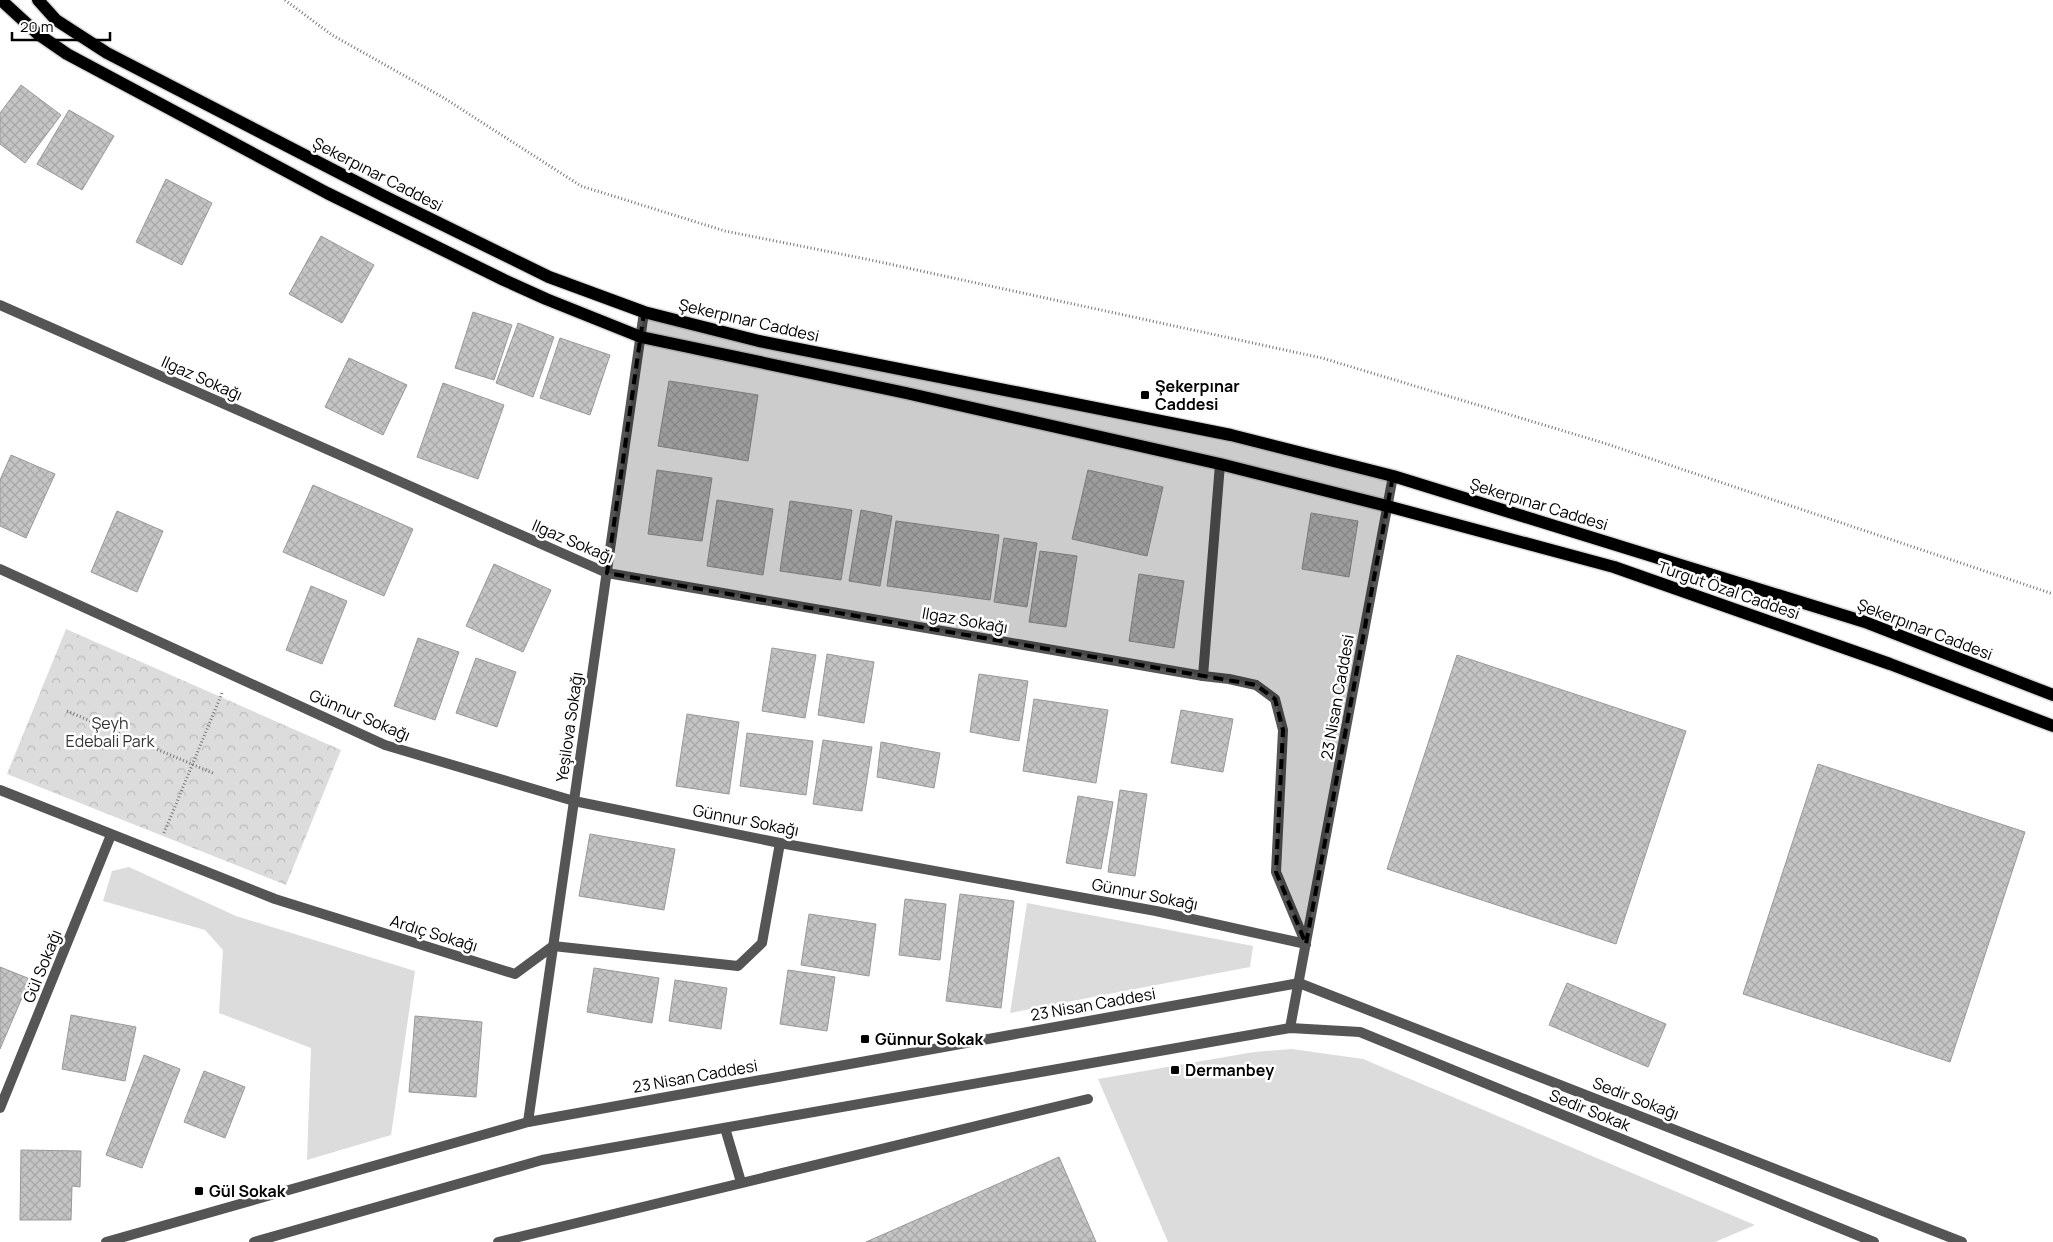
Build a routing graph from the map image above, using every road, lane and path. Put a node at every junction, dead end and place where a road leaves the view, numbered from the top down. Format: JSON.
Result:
{"nodes":[{"id":1,"x":1,"y":0,"type":"edge"},
{"id":2,"x":38,"y":0,"type":"edge"},
{"id":3,"x":285,"y":0,"type":"edge"},
{"id":4,"x":0,"y":305,"type":"edge"},
{"id":5,"x":644,"y":312,"type":"junction"},
{"id":6,"x":641,"y":337,"type":"junction"},
{"id":7,"x":1220,"y":464,"type":"junction"},
{"id":8,"x":1393,"y":476,"type":"junction"},
{"id":9,"x":1388,"y":506,"type":"junction"},
{"id":10,"x":0,"y":569,"type":"edge"},
{"id":11,"x":607,"y":574,"type":"junction"},
{"id":12,"x":2053,"y":594,"type":"edge"},
{"id":13,"x":230,"y":674,"type":"junction"},
{"id":14,"x":1203,"y":676,"type":"junction"},
{"id":15,"x":2053,"y":695,"type":"edge"},
{"id":16,"x":67,"y":711,"type":"dead end"},
{"id":17,"x":2053,"y":726,"type":"edge"},
{"id":18,"x":193,"y":764,"type":"junction"},
{"id":19,"x":215,"y":774,"type":"dead end"},
{"id":20,"x":0,"y":790,"type":"edge"},
{"id":21,"x":574,"y":801,"type":"junction"},
{"id":22,"x":111,"y":836,"type":"junction"},
{"id":23,"x":780,"y":843,"type":"junction"},
{"id":24,"x":156,"y":853,"type":"junction"},
{"id":25,"x":1306,"y":944,"type":"junction"},
{"id":26,"x":553,"y":946,"type":"junction"},
{"id":27,"x":1299,"y":982,"type":"junction"},
{"id":28,"x":1290,"y":1028,"type":"junction"},
{"id":29,"x":1088,"y":1099,"type":"dead end"},
{"id":30,"x":0,"y":1108,"type":"edge"},
{"id":31,"x":528,"y":1122,"type":"junction"},
{"id":32,"x":725,"y":1128,"type":"junction"},
{"id":33,"x":741,"y":1182,"type":"junction"},
{"id":34,"x":106,"y":1242,"type":"edge"},
{"id":35,"x":254,"y":1242,"type":"edge"},
{"id":36,"x":498,"y":1242,"type":"edge"},
{"id":37,"x":1874,"y":1242,"type":"edge"},
{"id":38,"x":1962,"y":1242,"type":"edge"}],
"edges":[{"from":1,"to":6,"type":"main road"},
{"from":2,"to":5,"type":"main road","name":"Şekerpınar Caddesi"},
{"from":3,"to":12,"type":"path"},
{"from":4,"to":11,"type":"street","name":"Ilgaz Sokağı"},
{"from":5,"to":6,"type":"street","name":"Yeşilova Sokağı"},
{"from":5,"to":8,"type":"main road","name":"Şekerpınar Caddesi"},
{"from":6,"to":7,"type":"main road"},
{"from":6,"to":11,"type":"street","name":"Yeşilova Sokağı"},
{"from":7,"to":9,"type":"main road"},
{"from":7,"to":14,"type":"street"},
{"from":8,"to":9,"type":"street","name":"23 Nisan Caddesi"},
{"from":8,"to":15,"type":"main road","name":"Şekerpınar Caddesi"},
{"from":9,"to":17,"type":"main road","name":"Turgut Özal Caddesi"},
{"from":9,"to":25,"type":"street","name":"23 Nisan Caddesi"},
{"from":10,"to":13,"type":"street","name":"Günnur Sokağı"},
{"from":11,"to":14,"type":"street","name":"Ilgaz Sokağı"},
{"from":11,"to":21,"type":"street","name":"Yeşilova Sokağı"},
{"from":13,"to":18,"type":"path"},
{"from":13,"to":21,"type":"street","name":"Günnur Sokağı"},
{"from":14,"to":25,"type":"street","name":"Ilgaz Sokağı"},
{"from":16,"to":18,"type":"path"},
{"from":18,"to":19,"type":"path"},
{"from":18,"to":24,"type":"path"},
{"from":20,"to":22,"type":"street","name":"Ardıç Sokağı"},
{"from":21,"to":23,"type":"street","name":"Günnur Sokağı"},
{"from":21,"to":26,"type":"street","name":"Yeşilova Sokağı"},
{"from":22,"to":24,"type":"street","name":"Ardıç Sokağı"},
{"from":22,"to":30,"type":"street","name":"Gül Sokağı"},
{"from":23,"to":25,"type":"street","name":"Günnur Sokağı"},
{"from":23,"to":26,"type":"street"},
{"from":24,"to":26,"type":"street","name":"Ardıç Sokağı"},
{"from":25,"to":27,"type":"street","name":"23 Nisan Caddesi"},
{"from":26,"to":31,"type":"street","name":"Yeşilova Sokağı"},
{"from":27,"to":28,"type":"street","name":"23 Nisan Caddesi"},
{"from":27,"to":31,"type":"street","name":"23 Nisan Caddesi"},
{"from":27,"to":38,"type":"street","name":"Sedir Sokağı"},
{"from":28,"to":32,"type":"street"},
{"from":28,"to":37,"type":"street","name":"Sedir Sokak"},
{"from":29,"to":33,"type":"street"},
{"from":31,"to":34,"type":"street","name":"23 Nisan Caddesi"},
{"from":32,"to":33,"type":"street"},
{"from":32,"to":35,"type":"street"},
{"from":33,"to":36,"type":"street"}]}
